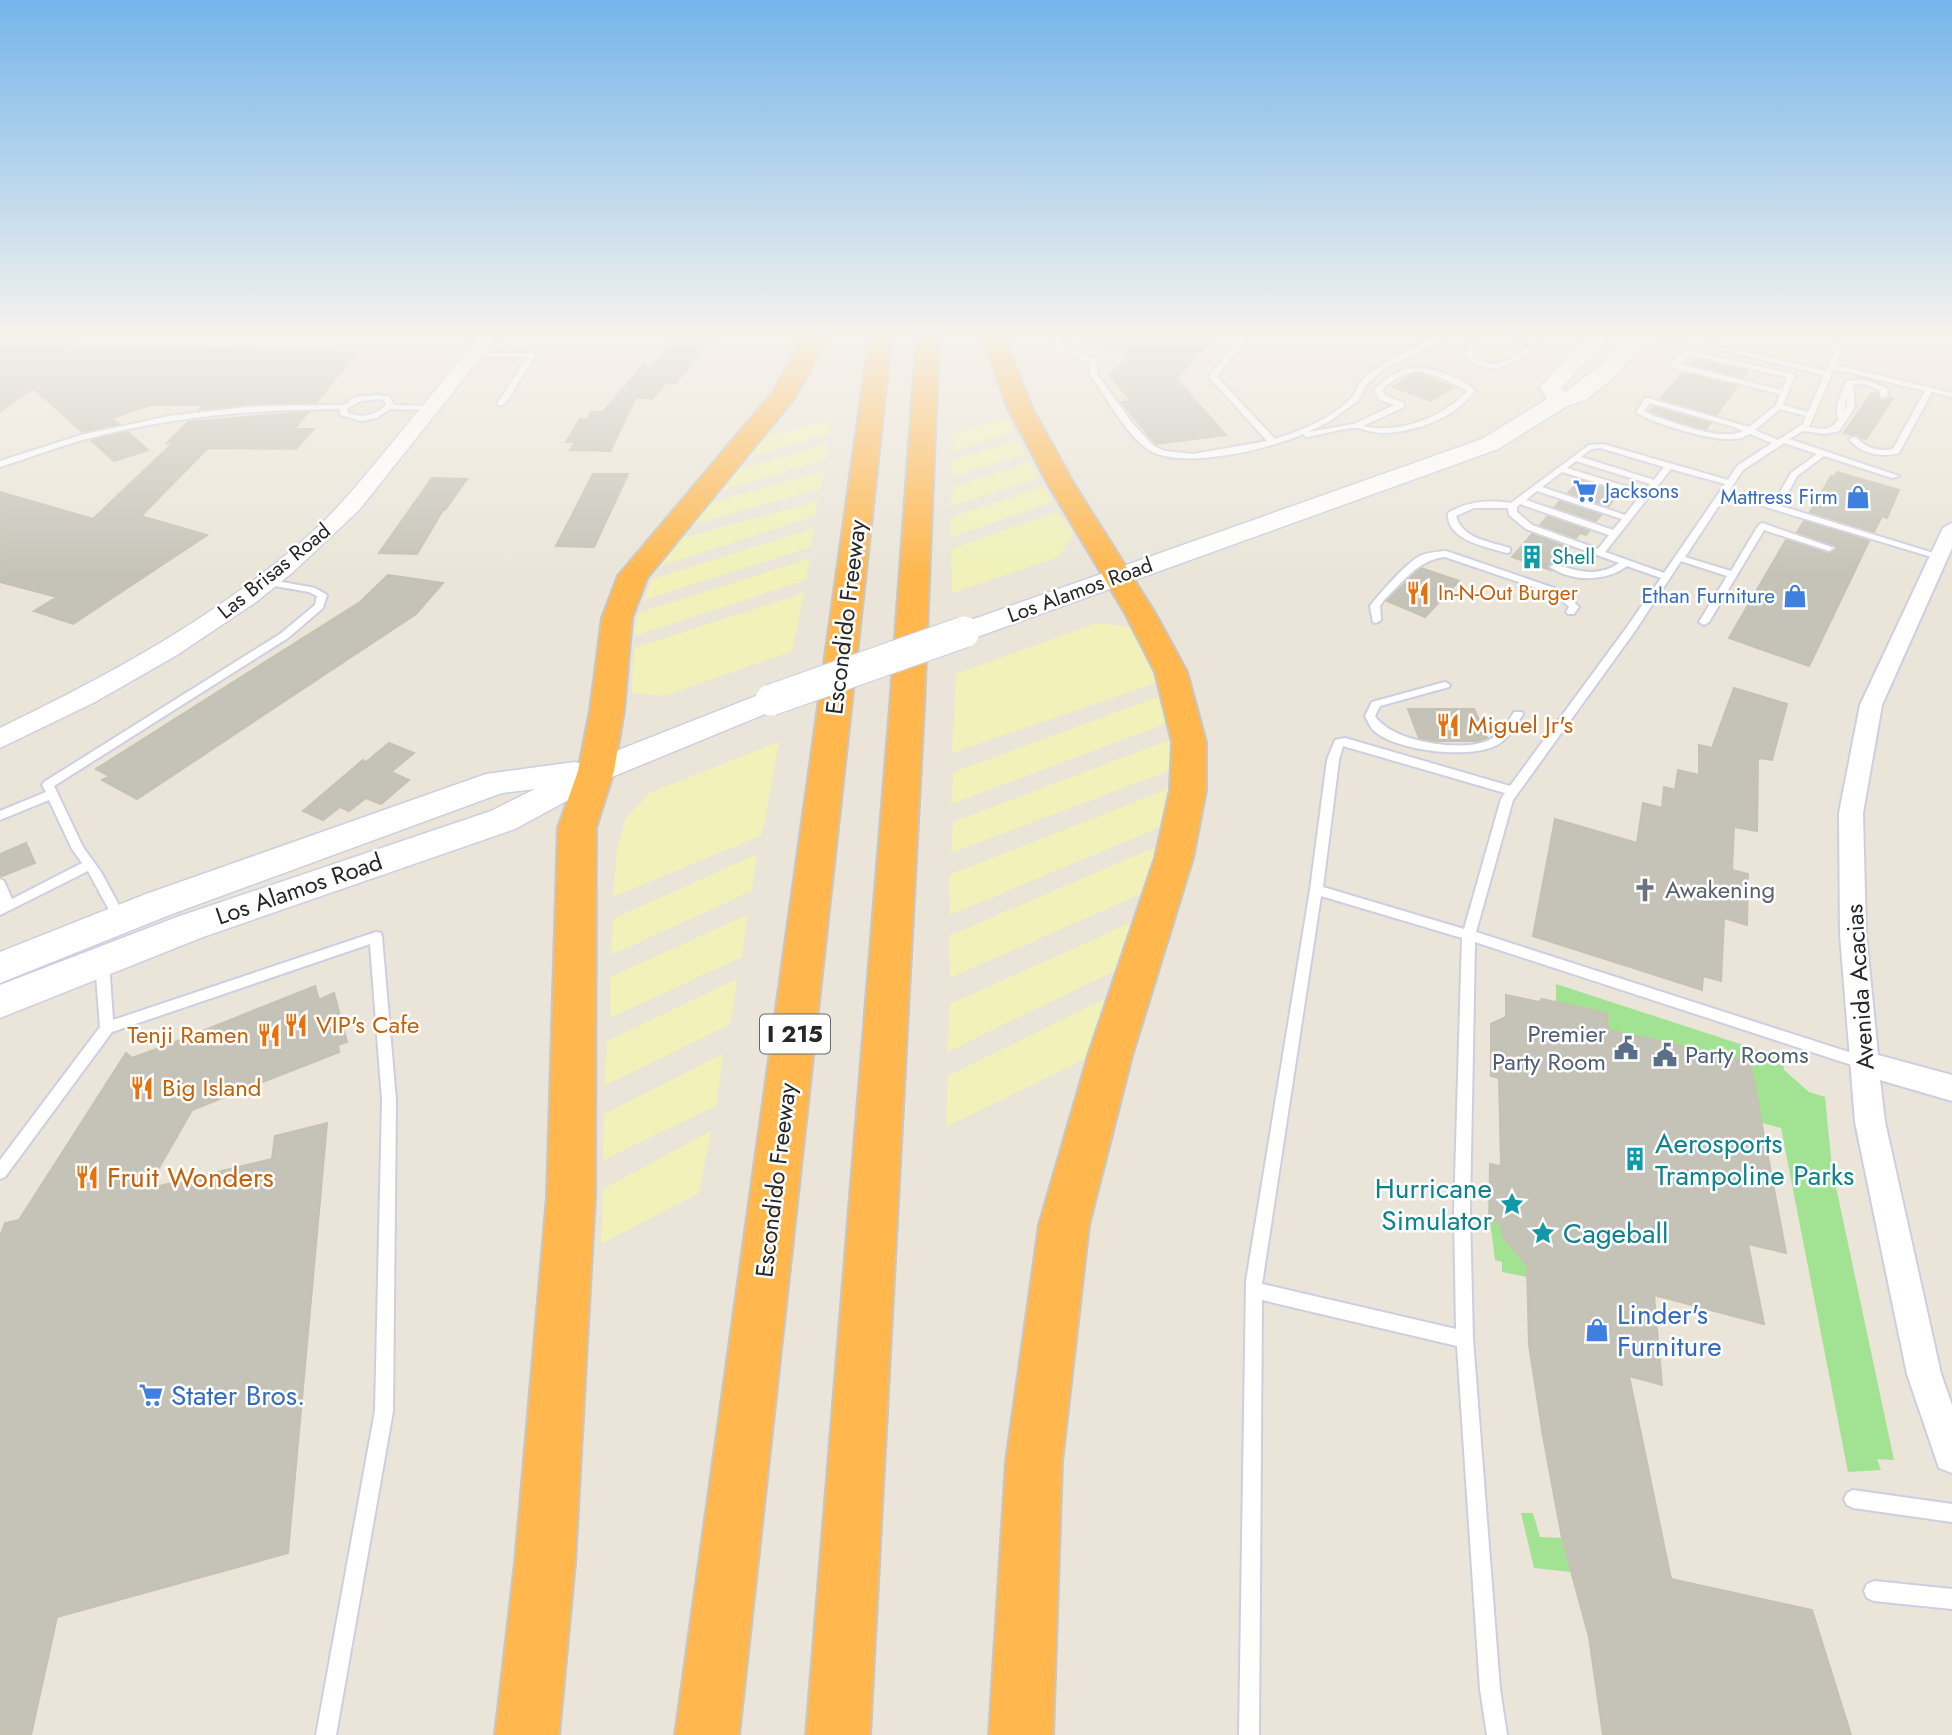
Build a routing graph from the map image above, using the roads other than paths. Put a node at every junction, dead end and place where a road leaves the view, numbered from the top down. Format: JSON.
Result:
{"nodes":[{"id":1,"x":196,"y":414,"type":"edge"},
{"id":2,"x":344,"y":414,"type":"edge"},
{"id":3,"x":378,"y":414,"type":"edge"},
{"id":4,"x":426,"y":414,"type":"edge"},
{"id":5,"x":768,"y":414,"type":"edge"},
{"id":6,"x":871,"y":414,"type":"edge"},
{"id":7,"x":923,"y":414,"type":"edge"},
{"id":8,"x":1024,"y":414,"type":"edge"},
{"id":9,"x":1124,"y":414,"type":"edge"},
{"id":10,"x":1247,"y":414,"type":"edge"},
{"id":11,"x":1332,"y":414,"type":"edge"},
{"id":12,"x":1382,"y":414,"type":"edge"},
{"id":13,"x":1441,"y":414,"type":"edge"},
{"id":14,"x":1538,"y":414,"type":"edge"},
{"id":15,"x":1644,"y":414,"type":"edge"},
{"id":16,"x":1666,"y":414,"type":"edge"},
{"id":17,"x":1688,"y":414,"type":"edge"},
{"id":18,"x":1701,"y":414,"type":"edge"},
{"id":19,"x":1769,"y":414,"type":"edge"},
{"id":20,"x":1807,"y":414,"type":"edge"},
{"id":21,"x":1846,"y":414,"type":"edge"},
{"id":22,"x":1917,"y":414,"type":"edge"},
{"id":23,"x":1811,"y":415,"type":"joint"},
{"id":24,"x":1708,"y":416,"type":"junction"},
{"id":25,"x":1842,"y":418,"type":"joint"},
{"id":26,"x":1661,"y":421,"type":"junction"},
{"id":27,"x":1356,"y":426,"type":"junction"},
{"id":28,"x":1681,"y":426,"type":"junction"},
{"id":29,"x":1802,"y":428,"type":"junction"},
{"id":30,"x":1749,"y":431,"type":"junction"},
{"id":31,"x":1700,"y":432,"type":"junction"},
{"id":32,"x":1296,"y":437,"type":"junction"},
{"id":33,"x":1853,"y":439,"type":"dead end"},
{"id":34,"x":1781,"y":441,"type":"junction"},
{"id":35,"x":1273,"y":442,"type":"junction"},
{"id":36,"x":1823,"y":453,"type":"junction"},
{"id":37,"x":1575,"y":458,"type":"junction"},
{"id":38,"x":0,"y":464,"type":"edge"},
{"id":39,"x":1670,"y":465,"type":"junction"},
{"id":40,"x":1561,"y":469,"type":"junction"},
{"id":41,"x":1895,"y":476,"type":"dead end"},
{"id":42,"x":1655,"y":484,"type":"junction"},
{"id":43,"x":1727,"y":487,"type":"junction"},
{"id":44,"x":1536,"y":488,"type":"junction"},
{"id":45,"x":1646,"y":495,"type":"junction"},
{"id":46,"x":1516,"y":504,"type":"junction"},
{"id":47,"x":1776,"y":507,"type":"junction"},
{"id":48,"x":1627,"y":518,"type":"junction"},
{"id":49,"x":1821,"y":521,"type":"junction"},
{"id":50,"x":1952,"y":528,"type":"edge"},
{"id":51,"x":1615,"y":534,"type":"junction"},
{"id":52,"x":1811,"y":542,"type":"junction"},
{"id":53,"x":1829,"y":548,"type":"dead end"},
{"id":54,"x":1507,"y":550,"type":"dead end"},
{"id":55,"x":1599,"y":553,"type":"junction"},
{"id":56,"x":1938,"y":556,"type":"junction"},
{"id":57,"x":1679,"y":558,"type":"junction"},
{"id":58,"x":1626,"y":562,"type":"junction"},
{"id":59,"x":1555,"y":567,"type":"dead end"},
{"id":60,"x":1733,"y":575,"type":"junction"},
{"id":61,"x":1116,"y":576,"type":"junction"},
{"id":62,"x":1666,"y":577,"type":"junction"},
{"id":63,"x":266,"y":582,"type":"junction"},
{"id":64,"x":1571,"y":612,"type":"dead end"},
{"id":65,"x":1376,"y":620,"type":"dead end"},
{"id":66,"x":1704,"y":622,"type":"dead end"},
{"id":67,"x":1445,"y":685,"type":"dead end"},
{"id":68,"x":1518,"y":714,"type":"dead end"},
{"id":69,"x":0,"y":739,"type":"edge"},
{"id":70,"x":596,"y":771,"type":"junction"},
{"id":71,"x":1512,"y":791,"type":"junction"},
{"id":72,"x":52,"y":794,"type":"junction"},
{"id":73,"x":0,"y":816,"type":"edge"},
{"id":74,"x":89,"y":864,"type":"junction"},
{"id":75,"x":0,"y":884,"type":"edge"},
{"id":76,"x":1316,"y":890,"type":"junction"},
{"id":77,"x":4,"y":908,"type":"edge"},
{"id":78,"x":121,"y":920,"type":"junction"},
{"id":79,"x":1469,"y":935,"type":"junction"},
{"id":80,"x":102,"y":961,"type":"junction"},
{"id":81,"x":0,"y":968,"type":"edge"},
{"id":82,"x":0,"y":986,"type":"edge"},
{"id":83,"x":0,"y":1002,"type":"edge"},
{"id":84,"x":107,"y":1028,"type":"junction"},
{"id":85,"x":1864,"y":1063,"type":"junction"},
{"id":86,"x":1952,"y":1088,"type":"edge"},
{"id":87,"x":0,"y":1172,"type":"edge"},
{"id":88,"x":1255,"y":1290,"type":"junction"},
{"id":89,"x":1465,"y":1339,"type":"junction"},
{"id":90,"x":1952,"y":1455,"type":"edge"},
{"id":91,"x":1853,"y":1499,"type":"dead end"},
{"id":92,"x":1952,"y":1513,"type":"edge"},
{"id":93,"x":1874,"y":1591,"type":"dead end"},
{"id":94,"x":1952,"y":1599,"type":"edge"},
{"id":95,"x":326,"y":1735,"type":"edge"},
{"id":96,"x":527,"y":1735,"type":"edge"},
{"id":97,"x":707,"y":1735,"type":"edge"},
{"id":98,"x":838,"y":1735,"type":"edge"},
{"id":99,"x":1021,"y":1735,"type":"edge"},
{"id":100,"x":1249,"y":1735,"type":"edge"},
{"id":101,"x":1497,"y":1735,"type":"edge"}],
"edges":[{"from":1,"to":38,"type":"lane"},
{"from":2,"to":3,"type":"lane"},
{"from":4,"to":63,"type":"street","name":"Las Brisas Road"},
{"from":5,"to":70,"type":"highway"},
{"from":6,"to":97,"type":"highway","name":"Escondido Freeway","number":"I 215"},
{"from":7,"to":98,"type":"highway"},
{"from":8,"to":61,"type":"highway"},
{"from":9,"to":35,"type":"lane"},
{"from":10,"to":35,"type":"lane"},
{"from":11,"to":32,"type":"lane"},
{"from":12,"to":27,"type":"lane"},
{"from":13,"to":27,"type":"lane"},
{"from":14,"to":61,"type":"main road","name":"Los Alamos Road"},
{"from":15,"to":26,"type":"lane"},
{"from":16,"to":26,"type":"lane"},
{"from":17,"to":28,"type":"lane"},
{"from":18,"to":24,"type":"lane"},
{"from":19,"to":30,"type":"lane"},
{"from":20,"to":23,"type":"lane"},
{"from":21,"to":25,"type":"lane"},
{"from":22,"to":33,"type":"lane"},
{"from":23,"to":29,"type":"lane"},
{"from":24,"to":30,"type":"lane"},
{"from":24,"to":31,"type":"lane"},
{"from":25,"to":29,"type":"lane"},
{"from":26,"to":28,"type":"lane"},
{"from":27,"to":32,"type":"lane"},
{"from":28,"to":31,"type":"lane"},
{"from":29,"to":34,"type":"lane"},
{"from":30,"to":31,"type":"lane"},
{"from":30,"to":34,"type":"lane"},
{"from":32,"to":35,"type":"lane"},
{"from":34,"to":36,"type":"lane"},
{"from":34,"to":43,"type":"lane"},
{"from":36,"to":41,"type":"lane"},
{"from":36,"to":47,"type":"lane"},
{"from":37,"to":39,"type":"lane"},
{"from":37,"to":40,"type":"lane"},
{"from":37,"to":42,"type":"lane"},
{"from":39,"to":42,"type":"lane"},
{"from":39,"to":43,"type":"lane"},
{"from":40,"to":44,"type":"lane"},
{"from":40,"to":45,"type":"lane"},
{"from":42,"to":45,"type":"lane"},
{"from":43,"to":47,"type":"lane"},
{"from":43,"to":57,"type":"lane"},
{"from":44,"to":46,"type":"lane"},
{"from":44,"to":48,"type":"lane"},
{"from":45,"to":48,"type":"lane"},
{"from":46,"to":51,"type":"lane"},
{"from":46,"to":54,"type":"lane"},
{"from":46,"to":55,"type":"lane"},
{"from":47,"to":49,"type":"lane"},
{"from":48,"to":51,"type":"lane"},
{"from":49,"to":52,"type":"lane"},
{"from":49,"to":56,"type":"lane"},
{"from":50,"to":56,"type":"street","name":"Avenida Acacias"},
{"from":51,"to":55,"type":"lane"},
{"from":52,"to":53,"type":"lane"},
{"from":52,"to":60,"type":"lane"},
{"from":55,"to":58,"type":"lane"},
{"from":56,"to":85,"type":"street","name":"Avenida Acacias"},
{"from":57,"to":60,"type":"lane"},
{"from":57,"to":62,"type":"lane"},
{"from":58,"to":59,"type":"lane"},
{"from":58,"to":62,"type":"lane"},
{"from":60,"to":66,"type":"lane"},
{"from":61,"to":70,"type":"main road","name":"Los Alamos Road","bridge":true},
{"from":61,"to":99,"type":"highway"},
{"from":62,"to":71,"type":"lane"},
{"from":63,"to":69,"type":"street","name":"Las Brisas Road"},
{"from":63,"to":72,"type":"lane"},
{"from":64,"to":65,"type":"lane"},
{"from":67,"to":68,"type":"lane"},
{"from":70,"to":78,"type":"main road","name":"Los Alamos Road"},
{"from":70,"to":80,"type":"main road","name":"Los Alamos Road"},
{"from":70,"to":96,"type":"highway"},
{"from":71,"to":76,"type":"lane"},
{"from":71,"to":79,"type":"lane"},
{"from":72,"to":73,"type":"lane"},
{"from":72,"to":74,"type":"lane"},
{"from":74,"to":77,"type":"lane"},
{"from":74,"to":78,"type":"lane"},
{"from":75,"to":77,"type":"lane"},
{"from":76,"to":79,"type":"lane"},
{"from":76,"to":88,"type":"lane"},
{"from":78,"to":81,"type":"main road","name":"Los Alamos Road"},
{"from":78,"to":82,"type":"main road"},
{"from":79,"to":85,"type":"lane"},
{"from":79,"to":89,"type":"lane"},
{"from":80,"to":83,"type":"main road","name":"Los Alamos Road"},
{"from":80,"to":84,"type":"lane"},
{"from":84,"to":87,"type":"lane"},
{"from":84,"to":95,"type":"lane"},
{"from":85,"to":86,"type":"street"},
{"from":85,"to":90,"type":"street","name":"Avenida Acacias"},
{"from":88,"to":89,"type":"lane"},
{"from":88,"to":100,"type":"lane"},
{"from":89,"to":101,"type":"lane"},
{"from":91,"to":92,"type":"lane"},
{"from":93,"to":94,"type":"lane"}]}
